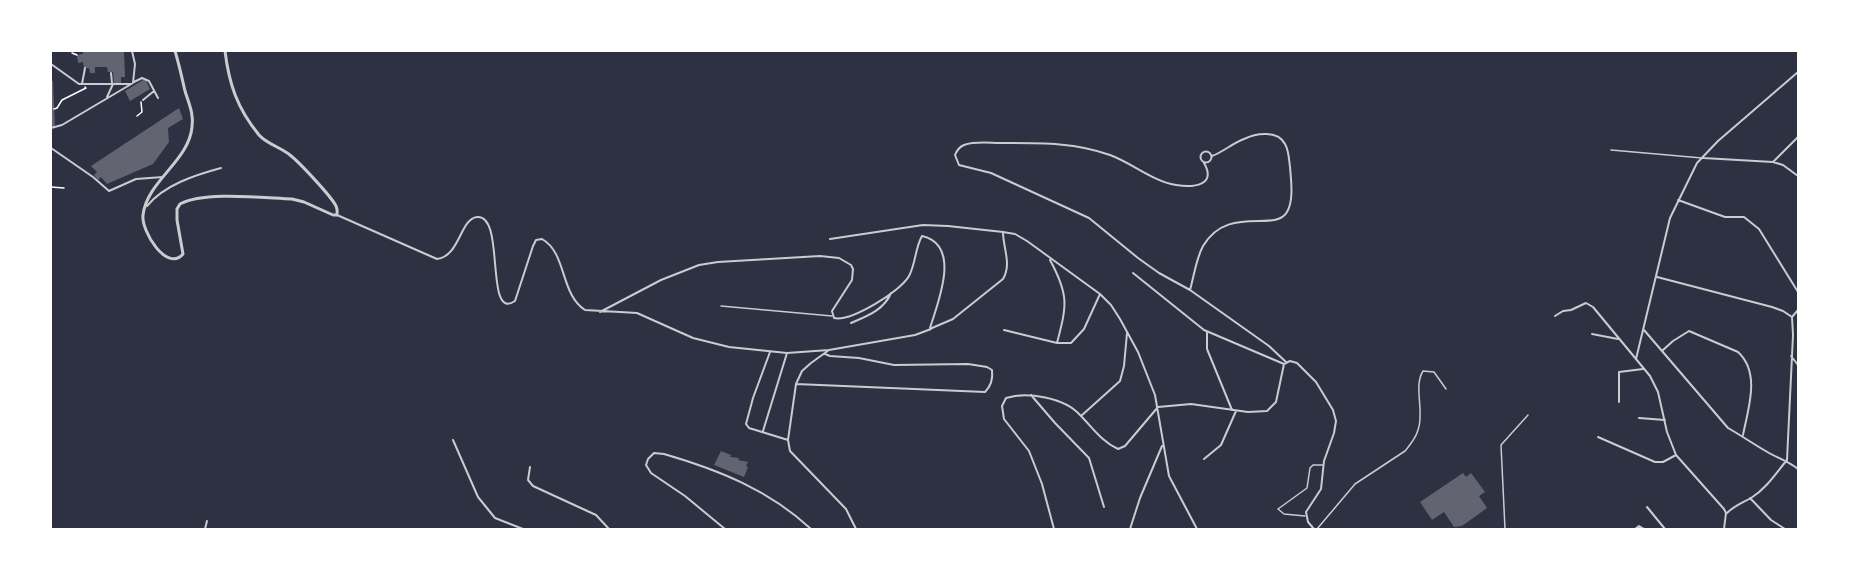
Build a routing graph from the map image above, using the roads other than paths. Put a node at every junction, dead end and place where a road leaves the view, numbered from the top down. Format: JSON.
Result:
{"nodes":[{"id":1,"x":130,"y":51,"type":"edge"},
{"id":2,"x":175,"y":51,"type":"edge"},
{"id":3,"x":225,"y":51,"type":"edge"},
{"id":4,"x":51,"y":64,"type":"edge"},
{"id":5,"x":85,"y":68,"type":"dead end"},
{"id":6,"x":1798,"y":72,"type":"edge"},
{"id":7,"x":111,"y":73,"type":"dead end"},
{"id":8,"x":112,"y":83,"type":"junction"},
{"id":9,"x":132,"y":83,"type":"junction"},
{"id":10,"x":82,"y":84,"type":"junction"},
{"id":11,"x":154,"y":91,"type":"junction"},
{"id":12,"x":107,"y":98,"type":"junction"},
{"id":13,"x":158,"y":98,"type":"dead end"},
{"id":14,"x":142,"y":101,"type":"road end"},
{"id":15,"x":51,"y":128,"type":"edge"},
{"id":16,"x":1798,"y":137,"type":"edge"},
{"id":17,"x":51,"y":148,"type":"edge"},
{"id":18,"x":1611,"y":150,"type":"dead end"},
{"id":19,"x":1212,"y":156,"type":"junction"},
{"id":20,"x":1702,"y":158,"type":"junction"},
{"id":21,"x":1773,"y":162,"type":"junction"},
{"id":22,"x":1204,"y":163,"type":"junction"},
{"id":23,"x":220,"y":168,"type":"dead end"},
{"id":24,"x":1798,"y":176,"type":"edge"},
{"id":25,"x":161,"y":177,"type":"junction"},
{"id":26,"x":103,"y":179,"type":"dead end"},
{"id":27,"x":99,"y":184,"type":"junction"},
{"id":28,"x":1678,"y":200,"type":"junction"},
{"id":29,"x":145,"y":208,"type":"junction"},
{"id":30,"x":336,"y":215,"type":"junction"},
{"id":31,"x":1003,"y":232,"type":"junction"},
{"id":32,"x":830,"y":239,"type":"dead end"},
{"id":33,"x":1049,"y":257,"type":"junction"},
{"id":34,"x":1133,"y":273,"type":"dead end"},
{"id":35,"x":1656,"y":276,"type":"junction"},
{"id":36,"x":1190,"y":290,"type":"junction"},
{"id":37,"x":1798,"y":292,"type":"edge"},
{"id":38,"x":891,"y":293,"type":"junction"},
{"id":39,"x":1100,"y":294,"type":"junction"},
{"id":40,"x":721,"y":306,"type":"dead end"},
{"id":41,"x":1798,"y":310,"type":"edge"},
{"id":42,"x":600,"y":312,"type":"junction"},
{"id":43,"x":832,"y":316,"type":"junction"},
{"id":44,"x":1555,"y":316,"type":"dead end"},
{"id":45,"x":1792,"y":317,"type":"junction"},
{"id":46,"x":851,"y":323,"type":"dead end"},
{"id":47,"x":932,"y":328,"type":"junction"},
{"id":48,"x":1004,"y":330,"type":"dead end"},
{"id":49,"x":1644,"y":330,"type":"junction"},
{"id":50,"x":1208,"y":332,"type":"junction"},
{"id":51,"x":1127,"y":333,"type":"junction"},
{"id":52,"x":1592,"y":334,"type":"dead end"},
{"id":53,"x":1618,"y":339,"type":"junction"},
{"id":54,"x":1057,"y":343,"type":"junction"},
{"id":55,"x":829,"y":350,"type":"junction"},
{"id":56,"x":1663,"y":350,"type":"junction"},
{"id":57,"x":770,"y":352,"type":"junction"},
{"id":58,"x":788,"y":353,"type":"junction"},
{"id":59,"x":825,"y":354,"type":"junction"},
{"id":60,"x":1791,"y":356,"type":"junction"},
{"id":61,"x":1636,"y":359,"type":"junction"},
{"id":62,"x":1285,"y":363,"type":"junction"},
{"id":63,"x":1798,"y":365,"type":"edge"},
{"id":64,"x":1644,"y":369,"type":"junction"},
{"id":65,"x":796,"y":384,"type":"junction"},
{"id":66,"x":1446,"y":389,"type":"dead end"},
{"id":67,"x":1031,"y":395,"type":"junction"},
{"id":68,"x":1619,"y":402,"type":"dead end"},
{"id":69,"x":1158,"y":407,"type":"junction"},
{"id":70,"x":1232,"y":410,"type":"junction"},
{"id":71,"x":1236,"y":411,"type":"junction"},
{"id":72,"x":1528,"y":415,"type":"dead end"},
{"id":73,"x":1081,"y":416,"type":"junction"},
{"id":74,"x":1639,"y":418,"type":"dead end"},
{"id":75,"x":1665,"y":420,"type":"junction"},
{"id":76,"x":763,"y":431,"type":"junction"},
{"id":77,"x":1743,"y":435,"type":"junction"},
{"id":78,"x":1598,"y":437,"type":"dead end"},
{"id":79,"x":453,"y":440,"type":"dead end"},
{"id":80,"x":788,"y":440,"type":"junction"},
{"id":81,"x":1162,"y":446,"type":"junction"},
{"id":82,"x":1676,"y":454,"type":"junction"},
{"id":83,"x":1204,"y":459,"type":"dead end"},
{"id":84,"x":1786,"y":460,"type":"junction"},
{"id":85,"x":1324,"y":465,"type":"junction"},
{"id":86,"x":530,"y":467,"type":"dead end"},
{"id":87,"x":1798,"y":468,"type":"edge"},
{"id":88,"x":1750,"y":498,"type":"junction"},
{"id":89,"x":1104,"y":507,"type":"dead end"},
{"id":90,"x":1647,"y":507,"type":"dead end"},
{"id":91,"x":1726,"y":513,"type":"junction"},
{"id":92,"x":1306,"y":516,"type":"junction"},
{"id":93,"x":207,"y":521,"type":"dead end"},
{"id":94,"x":205,"y":529,"type":"edge"},
{"id":95,"x":424,"y":529,"type":"edge"},
{"id":96,"x":432,"y":529,"type":"edge"},
{"id":97,"x":524,"y":529,"type":"edge"},
{"id":98,"x":609,"y":529,"type":"edge"},
{"id":99,"x":725,"y":529,"type":"edge"},
{"id":100,"x":811,"y":529,"type":"edge"},
{"id":101,"x":856,"y":529,"type":"edge"},
{"id":102,"x":1054,"y":529,"type":"edge"},
{"id":103,"x":1130,"y":529,"type":"edge"},
{"id":104,"x":1197,"y":529,"type":"edge"},
{"id":105,"x":1315,"y":529,"type":"edge"},
{"id":106,"x":1505,"y":529,"type":"edge"},
{"id":107,"x":1635,"y":529,"type":"edge"},
{"id":108,"x":1644,"y":529,"type":"edge"},
{"id":109,"x":1665,"y":529,"type":"edge"},
{"id":110,"x":1724,"y":529,"type":"edge"},
{"id":111,"x":1785,"y":529,"type":"edge"}],
"edges":[{"from":1,"to":9,"type":"street"},
{"from":2,"to":25,"type":"street"},
{"from":3,"to":30,"type":"street"},
{"from":4,"to":10,"type":"street"},
{"from":5,"to":10,"type":"street"},
{"from":6,"to":20,"type":"street"},
{"from":7,"to":8,"type":"street"},
{"from":8,"to":9,"type":"street"},
{"from":8,"to":10,"type":"street"},
{"from":8,"to":12,"type":"street"},
{"from":9,"to":11,"type":"street"},
{"from":9,"to":12,"type":"street"},
{"from":11,"to":13,"type":"street"},
{"from":11,"to":14,"type":"street"},
{"from":12,"to":15,"type":"street"},
{"from":16,"to":21,"type":"street"},
{"from":17,"to":27,"type":"street"},
{"from":18,"to":20,"type":"lane"},
{"from":19,"to":22,"type":"street"},
{"from":19,"to":22,"type":"street"},
{"from":19,"to":36,"type":"street"},
{"from":20,"to":21,"type":"street"},
{"from":20,"to":28,"type":"street"},
{"from":21,"to":24,"type":"street"},
{"from":22,"to":36,"type":"street"},
{"from":23,"to":29,"type":"street"},
{"from":25,"to":27,"type":"street"},
{"from":25,"to":29,"type":"street"},
{"from":26,"to":27,"type":"street"},
{"from":28,"to":35,"type":"street"},
{"from":28,"to":37,"type":"street"},
{"from":29,"to":30,"type":"street"},
{"from":30,"to":42,"type":"street"},
{"from":31,"to":32,"type":"street"},
{"from":31,"to":33,"type":"street"},
{"from":31,"to":47,"type":"street"},
{"from":33,"to":39,"type":"street"},
{"from":33,"to":54,"type":"street"},
{"from":34,"to":50,"type":"street"},
{"from":35,"to":45,"type":"street"},
{"from":35,"to":49,"type":"street"},
{"from":36,"to":62,"type":"street"},
{"from":38,"to":43,"type":"street"},
{"from":38,"to":46,"type":"street"},
{"from":38,"to":47,"type":"street"},
{"from":39,"to":51,"type":"street"},
{"from":39,"to":54,"type":"street"},
{"from":40,"to":43,"type":"lane"},
{"from":41,"to":45,"type":"street"},
{"from":42,"to":43,"type":"street"},
{"from":42,"to":57,"type":"street"},
{"from":44,"to":53,"type":"street"},
{"from":45,"to":60,"type":"street"},
{"from":47,"to":55,"type":"street"},
{"from":48,"to":54,"type":"street"},
{"from":49,"to":56,"type":"street"},
{"from":49,"to":61,"type":"street"},
{"from":50,"to":62,"type":"street"},
{"from":50,"to":70,"type":"street"},
{"from":51,"to":69,"type":"street"},
{"from":51,"to":73,"type":"street"},
{"from":52,"to":53,"type":"street"},
{"from":53,"to":61,"type":"street"},
{"from":55,"to":58,"type":"street"},
{"from":55,"to":59,"type":"street"},
{"from":56,"to":77,"type":"street"},
{"from":56,"to":77,"type":"street"},
{"from":57,"to":58,"type":"street"},
{"from":57,"to":76,"type":"street"},
{"from":58,"to":76,"type":"street"},
{"from":59,"to":65,"type":"street"},
{"from":59,"to":65,"type":"street"},
{"from":60,"to":63,"type":"street"},
{"from":60,"to":84,"type":"street"},
{"from":61,"to":64,"type":"street"},
{"from":62,"to":71,"type":"street"},
{"from":62,"to":85,"type":"street"},
{"from":64,"to":68,"type":"street"},
{"from":64,"to":75,"type":"street"},
{"from":65,"to":80,"type":"street"},
{"from":66,"to":105,"type":"lane"},
{"from":67,"to":73,"type":"street"},
{"from":67,"to":89,"type":"street"},
{"from":67,"to":102,"type":"street"},
{"from":69,"to":70,"type":"street"},
{"from":69,"to":73,"type":"street"},
{"from":69,"to":81,"type":"street"},
{"from":70,"to":71,"type":"street"},
{"from":71,"to":83,"type":"street"},
{"from":72,"to":106,"type":"lane"},
{"from":74,"to":75,"type":"street"},
{"from":75,"to":82,"type":"street"},
{"from":76,"to":80,"type":"street"},
{"from":77,"to":84,"type":"street"},
{"from":78,"to":82,"type":"street"},
{"from":79,"to":97,"type":"street"},
{"from":80,"to":101,"type":"street"},
{"from":81,"to":103,"type":"street"},
{"from":81,"to":104,"type":"street"},
{"from":82,"to":91,"type":"street"},
{"from":84,"to":87,"type":"street"},
{"from":84,"to":88,"type":"street"},
{"from":85,"to":92,"type":"street"},
{"from":85,"to":92,"type":"lane"},
{"from":86,"to":98,"type":"street"},
{"from":88,"to":91,"type":"street"},
{"from":88,"to":111,"type":"street"},
{"from":90,"to":109,"type":"street"},
{"from":91,"to":110,"type":"street"},
{"from":92,"to":105,"type":"street"},
{"from":93,"to":94,"type":"street"},
{"from":95,"to":96,"type":"street"},
{"from":99,"to":100,"type":"street"},
{"from":107,"to":108,"type":"street"}]}
